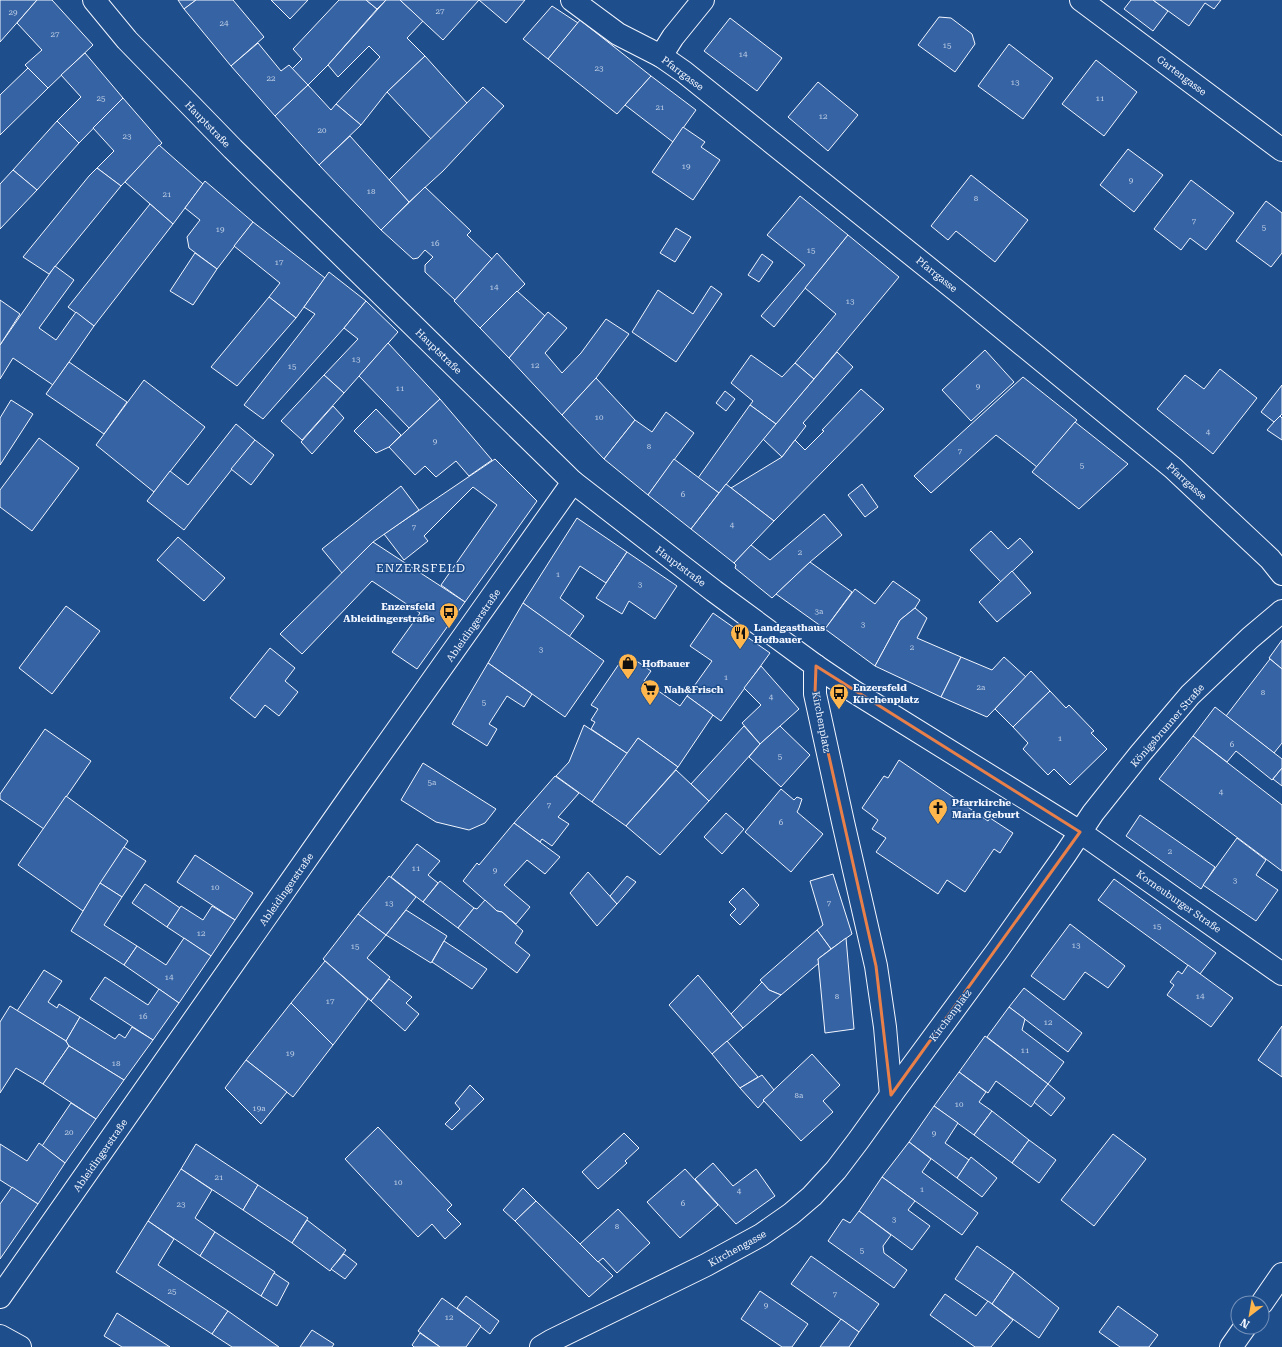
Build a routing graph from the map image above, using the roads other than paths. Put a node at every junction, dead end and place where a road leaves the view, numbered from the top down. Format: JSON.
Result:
{"nodes":[{"id":1,"x":94,"y":0,"type":"edge"},
{"id":2,"x":572,"y":0,"type":"edge"},
{"id":3,"x":702,"y":0,"type":"edge"},
{"id":4,"x":1081,"y":0,"type":"edge"},
{"id":5,"x":661,"y":56,"type":"junction"},
{"id":6,"x":1282,"y":150,"type":"edge"},
{"id":7,"x":573,"y":482,"type":"junction"},
{"id":8,"x":1282,"y":574,"type":"edge"},
{"id":9,"x":1282,"y":611,"type":"edge"},
{"id":10,"x":816,"y":666,"type":"junction"},
{"id":11,"x":1080,"y":832,"type":"junction"},
{"id":12,"x":1280,"y":970,"type":"edge"},
{"id":13,"x":891,"y":1095,"type":"junction"},
{"id":14,"x":1280,"y":1281,"type":"edge"},
{"id":15,"x":1269,"y":1295,"type":"edge"},
{"id":16,"x":0,"y":1297,"type":"edge"},
{"id":17,"x":1239,"y":1335,"type":"edge"},
{"id":18,"x":0,"y":1336,"type":"edge"},
{"id":19,"x":550,"y":1345,"type":"edge"},
{"id":20,"x":20,"y":1347,"type":"edge"},
{"id":21,"x":1231,"y":1347,"type":"edge"}],
"edges":[{"from":1,"to":7,"type":"street","name":"Hauptstraße"},
{"from":2,"to":5,"type":"street","name":"Pfarrgasse"},
{"from":3,"to":5,"type":"street"},
{"from":4,"to":6,"type":"street","name":"Gartengasse"},
{"from":5,"to":8,"type":"street","name":"Pfarrgasse"},
{"from":7,"to":10,"type":"street","name":"Hauptstraße"},
{"from":7,"to":16,"type":"street","name":"Ableidingerstraße"},
{"from":9,"to":11,"type":"street","name":"Königsbrunner Straße"},
{"from":10,"to":11,"type":"street"},
{"from":10,"to":13,"type":"street","name":"Kirchenplatz"},
{"from":11,"to":12,"type":"street","name":"Korneuburger Straße"},
{"from":11,"to":13,"type":"street","name":"Kirchenplatz"},
{"from":13,"to":19,"type":"street","name":"Kirchengasse"},
{"from":14,"to":15,"type":"street"},
{"from":17,"to":21,"type":"street"},
{"from":18,"to":20,"type":"street"}]}
